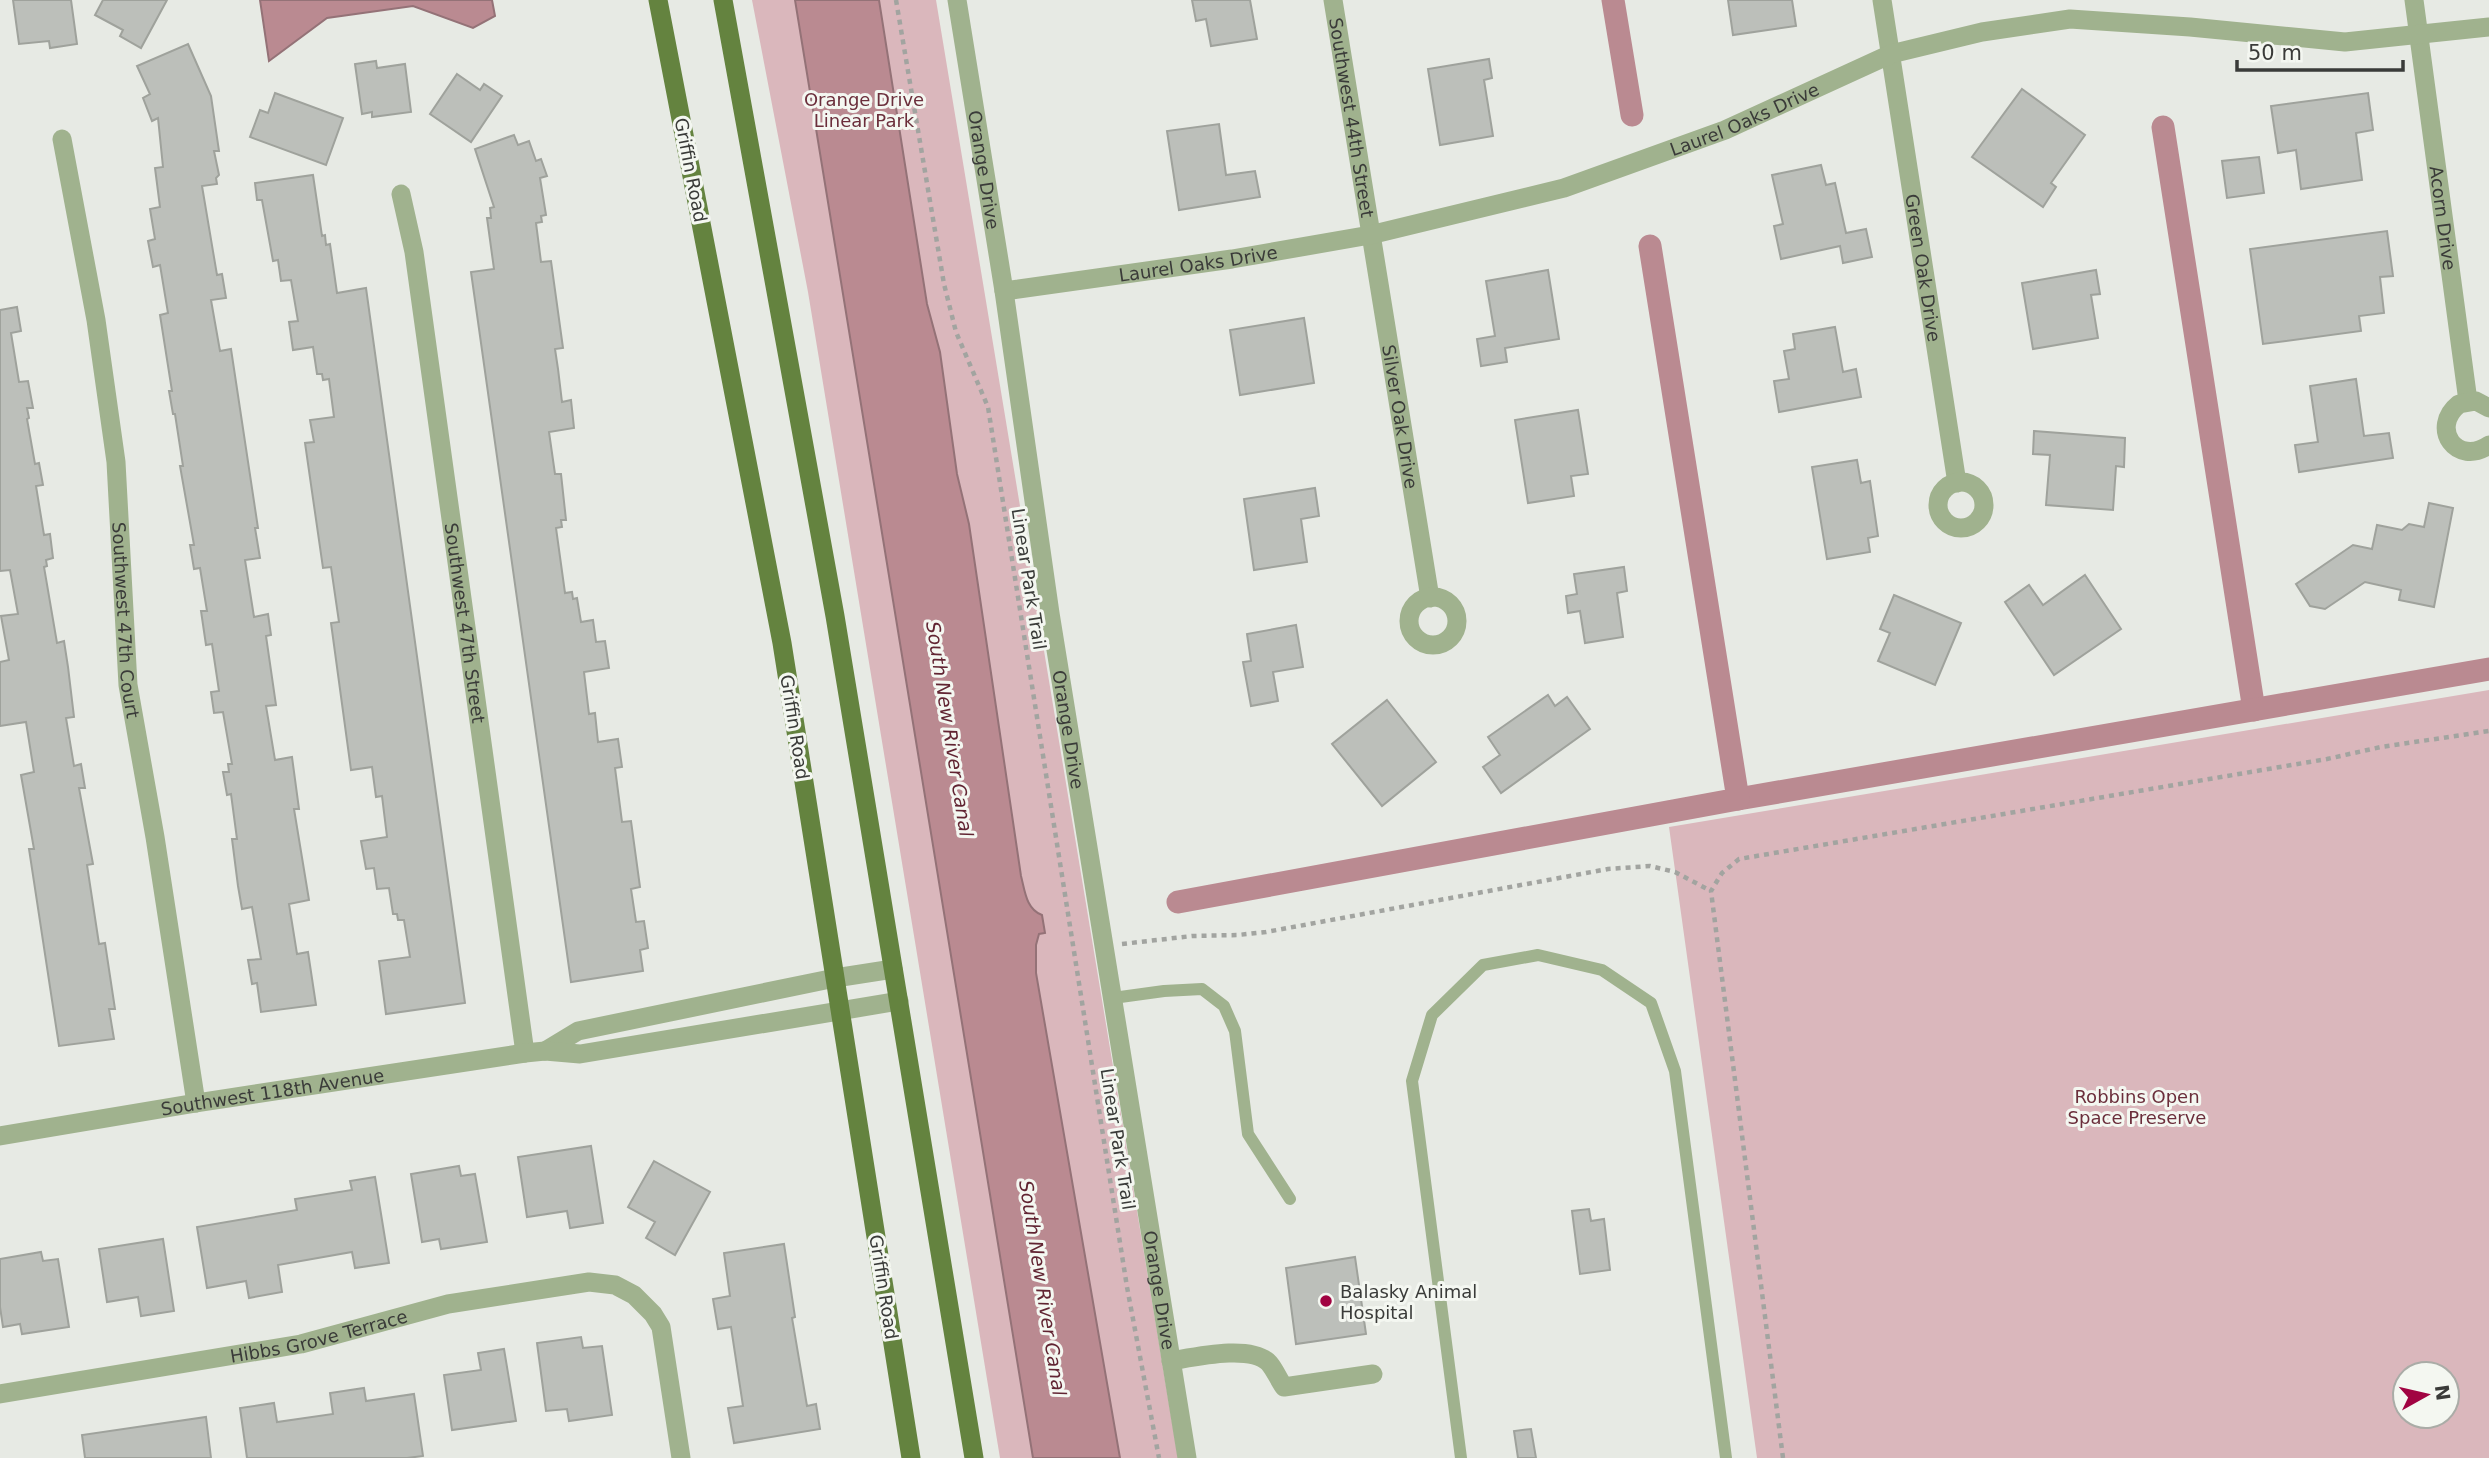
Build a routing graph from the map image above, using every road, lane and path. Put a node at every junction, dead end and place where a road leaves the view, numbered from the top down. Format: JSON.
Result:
{"nodes":[{"id":1,"x":658,"y":0,"type":"edge"},
{"id":2,"x":723,"y":0,"type":"edge"},
{"id":3,"x":896,"y":0,"type":"edge"},
{"id":4,"x":957,"y":0,"type":"edge"},
{"id":5,"x":1333,"y":0,"type":"edge"},
{"id":6,"x":1882,"y":0,"type":"edge"},
{"id":7,"x":2414,"y":0,"type":"edge"},
{"id":8,"x":2489,"y":27,"type":"edge"},
{"id":9,"x":2419,"y":35,"type":"junction"},
{"id":10,"x":1891,"y":54,"type":"junction"},
{"id":11,"x":62,"y":139,"type":"dead end"},
{"id":12,"x":401,"y":194,"type":"dead end"},
{"id":13,"x":1370,"y":235,"type":"junction"},
{"id":14,"x":1004,"y":291,"type":"junction"},
{"id":15,"x":2468,"y":401,"type":"junction"},
{"id":16,"x":2489,"y":408,"type":"edge"},
{"id":17,"x":2489,"y":445,"type":"edge"},
{"id":18,"x":1957,"y":483,"type":"dead end"},
{"id":19,"x":1430,"y":597,"type":"dead end"},
{"id":20,"x":2489,"y":731,"type":"edge"},
{"id":21,"x":1711,"y":891,"type":"junction"},
{"id":22,"x":1104,"y":947,"type":"junction"},
{"id":23,"x":1074,"y":951,"type":"junction"},
{"id":24,"x":893,"y":969,"type":"junction"},
{"id":25,"x":835,"y":978,"type":"junction"},
{"id":26,"x":1113,"y":998,"type":"junction"},
{"id":27,"x":899,"y":1001,"type":"junction"},
{"id":28,"x":840,"y":1011,"type":"junction"},
{"id":29,"x":545,"y":1051,"type":"junction"},
{"id":30,"x":525,"y":1053,"type":"junction"},
{"id":31,"x":196,"y":1103,"type":"junction"},
{"id":32,"x":0,"y":1136,"type":"edge"},
{"id":33,"x":1290,"y":1199,"type":"dead end"},
{"id":34,"x":1171,"y":1361,"type":"junction"},
{"id":35,"x":1373,"y":1374,"type":"dead end"},
{"id":36,"x":0,"y":1394,"type":"edge"},
{"id":37,"x":681,"y":1458,"type":"edge"},
{"id":38,"x":911,"y":1458,"type":"edge"},
{"id":39,"x":974,"y":1458,"type":"edge"},
{"id":40,"x":1158,"y":1458,"type":"edge"},
{"id":41,"x":1187,"y":1458,"type":"edge"},
{"id":42,"x":1461,"y":1458,"type":"edge"},
{"id":43,"x":1726,"y":1458,"type":"edge"},
{"id":44,"x":1783,"y":1458,"type":"edge"}],
"edges":[{"from":1,"to":25,"type":"main road","name":"Griffin Road"},
{"from":2,"to":24,"type":"main road"},
{"from":3,"to":23,"type":"path","name":"Linear Park Trail"},
{"from":4,"to":14,"type":"street","name":"Orange Drive"},
{"from":5,"to":13,"type":"street","name":"Southwest 44th Street"},
{"from":6,"to":10,"type":"street","name":"Green Oak Drive"},
{"from":7,"to":9,"type":"street","name":"Acorn Drive"},
{"from":8,"to":9,"type":"street","name":"Laurel Oaks Drive"},
{"from":9,"to":10,"type":"street","name":"Laurel Oaks Drive"},
{"from":9,"to":15,"type":"street","name":"Acorn Drive"},
{"from":10,"to":13,"type":"street","name":"Laurel Oaks Drive"},
{"from":10,"to":18,"type":"street","name":"Green Oak Drive"},
{"from":11,"to":31,"type":"street","name":"Southwest 47th Court"},
{"from":12,"to":30,"type":"street","name":"Southwest 47th Street"},
{"from":13,"to":14,"type":"street","name":"Laurel Oaks Drive"},
{"from":13,"to":19,"type":"street","name":"Silver Oak Drive"},
{"from":14,"to":22,"type":"street","name":"Orange Drive"},
{"from":15,"to":16,"type":"street"},
{"from":15,"to":17,"type":"street"},
{"from":20,"to":21,"type":"path"},
{"from":21,"to":22,"type":"path"},
{"from":21,"to":44,"type":"path"},
{"from":22,"to":23,"type":"path"},
{"from":22,"to":26,"type":"street","name":"Orange Drive"},
{"from":23,"to":40,"type":"path","name":"Linear Park Trail"},
{"from":24,"to":25,"type":"street","name":"Southwest 118th Avenue"},
{"from":24,"to":27,"type":"main road"},
{"from":25,"to":28,"type":"main road","name":"Griffin Road"},
{"from":25,"to":29,"type":"street","name":"Southwest 118th Avenue"},
{"from":26,"to":33,"type":"lane"},
{"from":26,"to":34,"type":"street","name":"Orange Drive"},
{"from":27,"to":28,"type":"street","name":"Southwest 118th Avenue"},
{"from":27,"to":39,"type":"main road"},
{"from":28,"to":29,"type":"street","name":"Southwest 118th Avenue"},
{"from":28,"to":38,"type":"main road","name":"Griffin Road"},
{"from":29,"to":30,"type":"street","name":"Southwest 118th Avenue"},
{"from":30,"to":31,"type":"street","name":"Southwest 118th Avenue"},
{"from":31,"to":32,"type":"street","name":"Southwest 118th Avenue"},
{"from":34,"to":35,"type":"street"},
{"from":34,"to":41,"type":"street","name":"Orange Drive"},
{"from":36,"to":37,"type":"street","name":"Hibbs Grove Terrace"},
{"from":42,"to":43,"type":"lane"}]}
